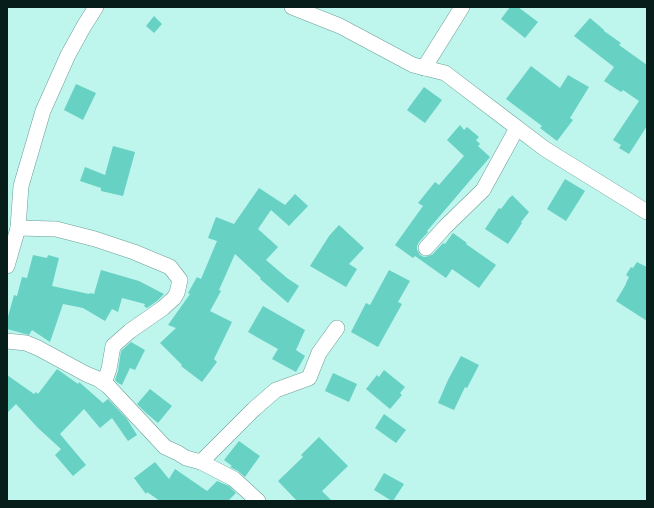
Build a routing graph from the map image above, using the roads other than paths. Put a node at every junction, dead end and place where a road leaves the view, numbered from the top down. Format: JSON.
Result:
{"nodes":[{"id":1,"x":96,"y":7,"type":"edge"},
{"id":2,"x":292,"y":7,"type":"edge"},
{"id":3,"x":462,"y":7,"type":"edge"},
{"id":4,"x":424,"y":68,"type":"junction"},
{"id":5,"x":517,"y":128,"type":"junction"},
{"id":6,"x":647,"y":212,"type":"edge"},
{"id":7,"x":18,"y":228,"type":"junction"},
{"id":8,"x":426,"y":248,"type":"dead end"},
{"id":9,"x":7,"y":266,"type":"edge"},
{"id":10,"x":337,"y":328,"type":"dead end"},
{"id":11,"x":7,"y":341,"type":"edge"},
{"id":12,"x":104,"y":384,"type":"junction"},
{"id":13,"x":201,"y":462,"type":"junction"},
{"id":14,"x":258,"y":501,"type":"edge"}],
"edges":[{"from":1,"to":7,"type":"street"},
{"from":2,"to":4,"type":"street"},
{"from":3,"to":4,"type":"street"},
{"from":4,"to":5,"type":"street"},
{"from":5,"to":6,"type":"street"},
{"from":5,"to":8,"type":"street"},
{"from":7,"to":9,"type":"street"},
{"from":7,"to":12,"type":"street"},
{"from":10,"to":13,"type":"street"},
{"from":11,"to":12,"type":"street"},
{"from":12,"to":13,"type":"street"},
{"from":13,"to":14,"type":"street"}]}
